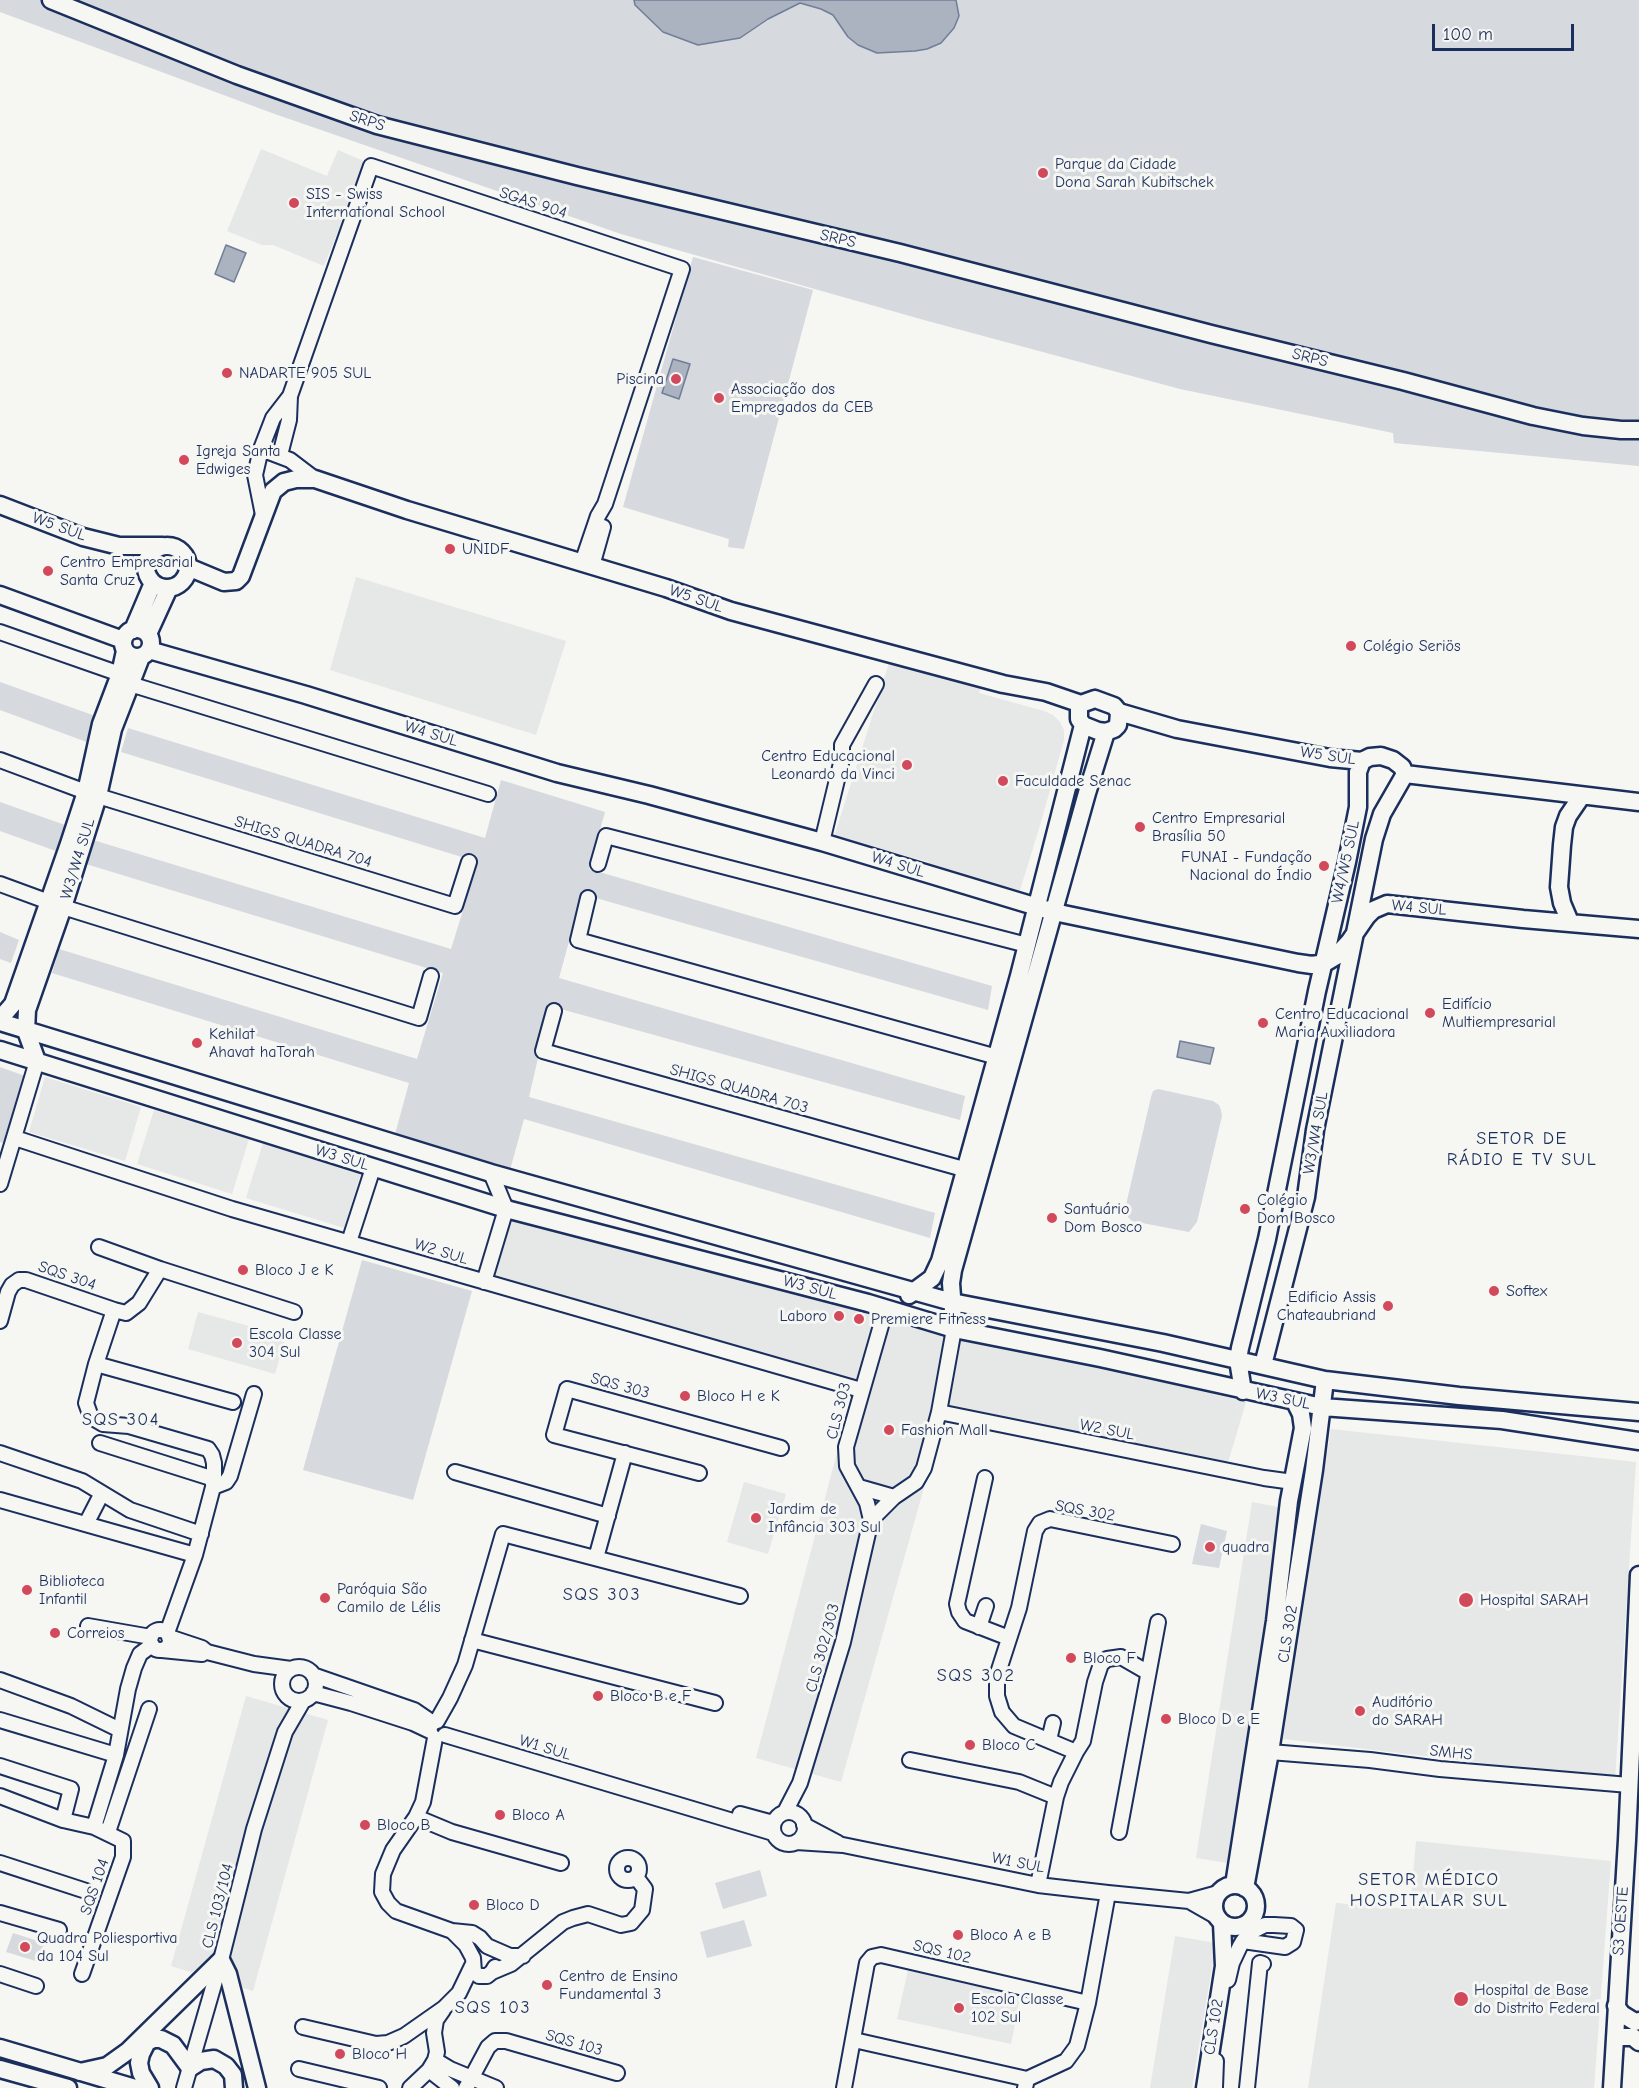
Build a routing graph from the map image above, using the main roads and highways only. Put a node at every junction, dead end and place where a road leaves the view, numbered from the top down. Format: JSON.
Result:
{"nodes":[{"id":1,"x":51,"y":0,"type":"edge"},
{"id":2,"x":1639,"y":430,"type":"edge"},
{"id":3,"x":0,"y":505,"type":"edge"},
{"id":4,"x":119,"y":546,"type":"junction"},
{"id":5,"x":163,"y":546,"type":"junction"},
{"id":6,"x":146,"y":566,"type":"junction"},
{"id":7,"x":188,"y":567,"type":"junction"},
{"id":8,"x":153,"y":583,"type":"junction"},
{"id":9,"x":169,"y":588,"type":"junction"},
{"id":10,"x":0,"y":595,"type":"edge"},
{"id":11,"x":137,"y":644,"type":"junction"},
{"id":12,"x":1081,"y":704,"type":"junction"},
{"id":13,"x":1119,"y":712,"type":"junction"},
{"id":14,"x":1083,"y":725,"type":"junction"},
{"id":15,"x":1106,"y":732,"type":"junction"},
{"id":16,"x":1362,"y":761,"type":"junction"},
{"id":17,"x":1405,"y":774,"type":"junction"},
{"id":18,"x":1581,"y":797,"type":"junction"},
{"id":19,"x":1639,"y":802,"type":"edge"},
{"id":20,"x":1353,"y":834,"type":"junction"},
{"id":21,"x":1374,"y":839,"type":"junction"},
{"id":22,"x":1036,"y":906,"type":"junction"},
{"id":23,"x":1054,"y":912,"type":"junction"},
{"id":24,"x":1570,"y":922,"type":"junction"},
{"id":25,"x":1639,"y":929,"type":"edge"},
{"id":26,"x":1355,"y":934,"type":"junction"},
{"id":27,"x":36,"y":962,"type":"junction"},
{"id":28,"x":1324,"y":963,"type":"junction"},
{"id":29,"x":1317,"y":991,"type":"junction"},
{"id":30,"x":1342,"y":993,"type":"junction"},
{"id":31,"x":0,"y":1021,"type":"edge"},
{"id":32,"x":26,"y":1031,"type":"junction"},
{"id":33,"x":0,"y":1050,"type":"edge"},
{"id":34,"x":37,"y":1061,"type":"junction"},
{"id":35,"x":218,"y":1090,"type":"junction"},
{"id":36,"x":203,"y":1114,"type":"junction"},
{"id":37,"x":989,"y":1115,"type":"junction"},
{"id":38,"x":1290,"y":1126,"type":"junction"},
{"id":39,"x":1315,"y":1130,"type":"junction"},
{"id":40,"x":1287,"y":1145,"type":"junction"},
{"id":41,"x":1312,"y":1151,"type":"junction"},
{"id":42,"x":959,"y":1222,"type":"junction"},
{"id":43,"x":1267,"y":1239,"type":"junction"},
{"id":44,"x":732,"y":1242,"type":"junction"},
{"id":45,"x":1292,"y":1252,"type":"junction"},
{"id":46,"x":715,"y":1263,"type":"junction"},
{"id":47,"x":1261,"y":1264,"type":"junction"},
{"id":48,"x":1287,"y":1272,"type":"junction"},
{"id":49,"x":915,"y":1292,"type":"junction"},
{"id":50,"x":952,"y":1302,"type":"junction"},
{"id":51,"x":886,"y":1308,"type":"junction"},
{"id":52,"x":954,"y":1329,"type":"junction"},
{"id":53,"x":1103,"y":1333,"type":"junction"},
{"id":54,"x":1100,"y":1358,"type":"junction"},
{"id":55,"x":1238,"y":1359,"type":"junction"},
{"id":56,"x":1263,"y":1365,"type":"junction"},
{"id":57,"x":1325,"y":1380,"type":"junction"},
{"id":58,"x":1243,"y":1391,"type":"junction"},
{"id":59,"x":1459,"y":1396,"type":"junction"},
{"id":60,"x":1295,"y":1402,"type":"junction"},
{"id":61,"x":1322,"y":1407,"type":"junction"},
{"id":62,"x":1639,"y":1412,"type":"edge"},
{"id":63,"x":1420,"y":1415,"type":"junction"},
{"id":64,"x":1639,"y":1441,"type":"edge"},
{"id":65,"x":1314,"y":1470,"type":"junction"},
{"id":66,"x":1293,"y":1482,"type":"junction"},
{"id":67,"x":1639,"y":1575,"type":"edge"},
{"id":68,"x":1637,"y":1666,"type":"edge"},
{"id":69,"x":1636,"y":1700,"type":"edge"},
{"id":70,"x":1233,"y":1889,"type":"junction"},
{"id":71,"x":1220,"y":1920,"type":"junction"},
{"id":72,"x":1241,"y":1934,"type":"junction"},
{"id":73,"x":1224,"y":1966,"type":"junction"},
{"id":74,"x":1616,"y":2006,"type":"junction"},
{"id":75,"x":1639,"y":2021,"type":"edge"},
{"id":76,"x":1615,"y":2037,"type":"junction"},
{"id":77,"x":1639,"y":2042,"type":"edge"},
{"id":78,"x":0,"y":2048,"type":"edge"},
{"id":79,"x":0,"y":2069,"type":"edge"},
{"id":80,"x":80,"y":2072,"type":"junction"},
{"id":81,"x":69,"y":2088,"type":"edge"},
{"id":82,"x":135,"y":2088,"type":"edge"},
{"id":83,"x":150,"y":2088,"type":"edge"},
{"id":84,"x":234,"y":2088,"type":"edge"},
{"id":85,"x":257,"y":2088,"type":"edge"},
{"id":86,"x":1204,"y":2088,"type":"edge"},
{"id":87,"x":1612,"y":2088,"type":"edge"}],
"edges":[{"from":1,"to":2,"type":"main road","name":"SRPS"},
{"from":3,"to":4,"type":"main road","name":"W5 SUL"},
{"from":4,"to":5,"type":"main road","name":"W5 SUL"},
{"from":4,"to":6,"type":"main road","name":"W5 SUL"},
{"from":5,"to":6,"type":"main road"},
{"from":5,"to":7,"type":"main road"},
{"from":6,"to":8,"type":"main road"},
{"from":7,"to":9,"type":"main road"},
{"from":7,"to":12,"type":"main road","name":"W5 SUL"},
{"from":8,"to":9,"type":"main road"},
{"from":8,"to":11,"type":"main road"},
{"from":9,"to":11,"type":"main road"},
{"from":10,"to":11,"type":"main road","name":"W4 SUL"},
{"from":11,"to":22,"type":"main road","name":"W4 SUL"},
{"from":11,"to":27,"type":"main road","name":"W3/W4 SUL"},
{"from":12,"to":13,"type":"main road"},
{"from":12,"to":14,"type":"main road"},
{"from":13,"to":15,"type":"main road"},
{"from":13,"to":16,"type":"main road","name":"W5 SUL"},
{"from":14,"to":15,"type":"main road"},
{"from":14,"to":22,"type":"main road"},
{"from":15,"to":23,"type":"main road"},
{"from":16,"to":17,"type":"main road","name":"W5 SUL"},
{"from":16,"to":20,"type":"main road","name":"W4/W5 SUL"},
{"from":17,"to":18,"type":"main road"},
{"from":17,"to":21,"type":"main road","name":"W4/W5 SUL"},
{"from":18,"to":19,"type":"main road"},
{"from":18,"to":24,"type":"main road"},
{"from":20,"to":21,"type":"main road"},
{"from":20,"to":28,"type":"main road","name":"W4/W5 SUL"},
{"from":21,"to":26,"type":"main road","name":"W4/W5 SUL"},
{"from":22,"to":23,"type":"main road","name":"W4 SUL"},
{"from":22,"to":37,"type":"main road"},
{"from":23,"to":28,"type":"main road","name":"W4 SUL"},
{"from":23,"to":37,"type":"main road"},
{"from":24,"to":25,"type":"main road","name":"W4 SUL"},
{"from":24,"to":26,"type":"main road","name":"W4 SUL"},
{"from":26,"to":28,"type":"main road","name":"W4 SUL"},
{"from":26,"to":30,"type":"main road","name":"W3/W4 SUL"},
{"from":27,"to":31,"type":"main road","name":"W3/W4 SUL"},
{"from":27,"to":32,"type":"main road","name":"W3/W4 SUL"},
{"from":28,"to":29,"type":"main road","name":"W3/W4 SUL"},
{"from":29,"to":30,"type":"main road"},
{"from":29,"to":38,"type":"main road","name":"W3/W4 SUL"},
{"from":30,"to":39,"type":"main road","name":"W3/W4 SUL"},
{"from":31,"to":32,"type":"main road","name":"W3 SUL"},
{"from":32,"to":34,"type":"main road","name":"W3/W4 SUL"},
{"from":32,"to":35,"type":"main road","name":"W3 SUL"},
{"from":33,"to":34,"type":"main road","name":"W3 SUL"},
{"from":34,"to":36,"type":"main road","name":"W3 SUL"},
{"from":35,"to":36,"type":"main road"},
{"from":35,"to":44,"type":"main road","name":"W3 SUL"},
{"from":36,"to":46,"type":"main road","name":"W3 SUL"},
{"from":37,"to":42,"type":"main road"},
{"from":37,"to":42,"type":"main road"},
{"from":38,"to":39,"type":"main road"},
{"from":38,"to":40,"type":"main road","name":"W3/W4 SUL"},
{"from":39,"to":41,"type":"main road","name":"W3/W4 SUL"},
{"from":40,"to":41,"type":"main road"},
{"from":40,"to":43,"type":"main road","name":"W3/W4 SUL"},
{"from":41,"to":45,"type":"main road","name":"W3/W4 SUL"},
{"from":42,"to":49,"type":"main road"},
{"from":42,"to":50,"type":"main road"},
{"from":43,"to":45,"type":"main road"},
{"from":43,"to":47,"type":"main road","name":"W3/W4 SUL"},
{"from":44,"to":46,"type":"main road"},
{"from":44,"to":49,"type":"main road","name":"W3 SUL"},
{"from":45,"to":48,"type":"main road","name":"W3/W4 SUL"},
{"from":46,"to":51,"type":"main road","name":"W3 SUL"},
{"from":47,"to":48,"type":"main road"},
{"from":47,"to":55,"type":"main road","name":"W3/W4 SUL"},
{"from":48,"to":56,"type":"main road","name":"W3/W4 SUL"},
{"from":49,"to":50,"type":"main road","name":"W3 SUL"},
{"from":49,"to":51,"type":"main road"},
{"from":50,"to":52,"type":"main road"},
{"from":50,"to":53,"type":"main road","name":"W3 SUL"},
{"from":51,"to":52,"type":"main road","name":"W3 SUL"},
{"from":52,"to":54,"type":"main road","name":"W3 SUL"},
{"from":53,"to":54,"type":"main road"},
{"from":53,"to":55,"type":"main road","name":"W3 SUL"},
{"from":54,"to":58,"type":"main road","name":"W3 SUL"},
{"from":55,"to":56,"type":"main road","name":"W3 SUL"},
{"from":55,"to":58,"type":"main road","name":"W3/W4 SUL"},
{"from":56,"to":57,"type":"main road","name":"W3 SUL"},
{"from":57,"to":59,"type":"main road","name":"W3 SUL"},
{"from":57,"to":61,"type":"main road","name":"CLS 302"},
{"from":58,"to":60,"type":"main road","name":"W3 SUL"},
{"from":59,"to":62,"type":"main road","name":"W3 SUL"},
{"from":59,"to":63,"type":"main road"},
{"from":60,"to":61,"type":"main road","name":"W3 SUL"},
{"from":60,"to":66,"type":"main road","name":"CLS 302"},
{"from":61,"to":63,"type":"main road","name":"W3 SUL"},
{"from":61,"to":65,"type":"main road","name":"CLS 302"},
{"from":63,"to":64,"type":"main road","name":"W3 SUL"},
{"from":65,"to":66,"type":"main road"},
{"from":65,"to":70,"type":"main road","name":"CLS 302"},
{"from":66,"to":70,"type":"main road","name":"CLS 302"},
{"from":67,"to":68,"type":"main road","name":"S3 OESTE"},
{"from":68,"to":69,"type":"main road","name":"S3 OESTE"},
{"from":69,"to":74,"type":"main road","name":"S3 OESTE"},
{"from":70,"to":71,"type":"main road"},
{"from":70,"to":72,"type":"main road"},
{"from":71,"to":72,"type":"main road"},
{"from":71,"to":73,"type":"main road","name":"CLS 102"},
{"from":72,"to":73,"type":"main road","name":"CLS 102"},
{"from":73,"to":86,"type":"main road","name":"CLS 102"},
{"from":74,"to":75,"type":"main road"},
{"from":74,"to":76,"type":"main road","name":"S3 OESTE"},
{"from":76,"to":77,"type":"main road"},
{"from":76,"to":87,"type":"main road","name":"S3 OESTE"},
{"from":78,"to":80,"type":"main road"},
{"from":79,"to":81,"type":"main road"},
{"from":80,"to":82,"type":"main road"},
{"from":80,"to":85,"type":"main road"},
{"from":83,"to":84,"type":"main road"}]}
